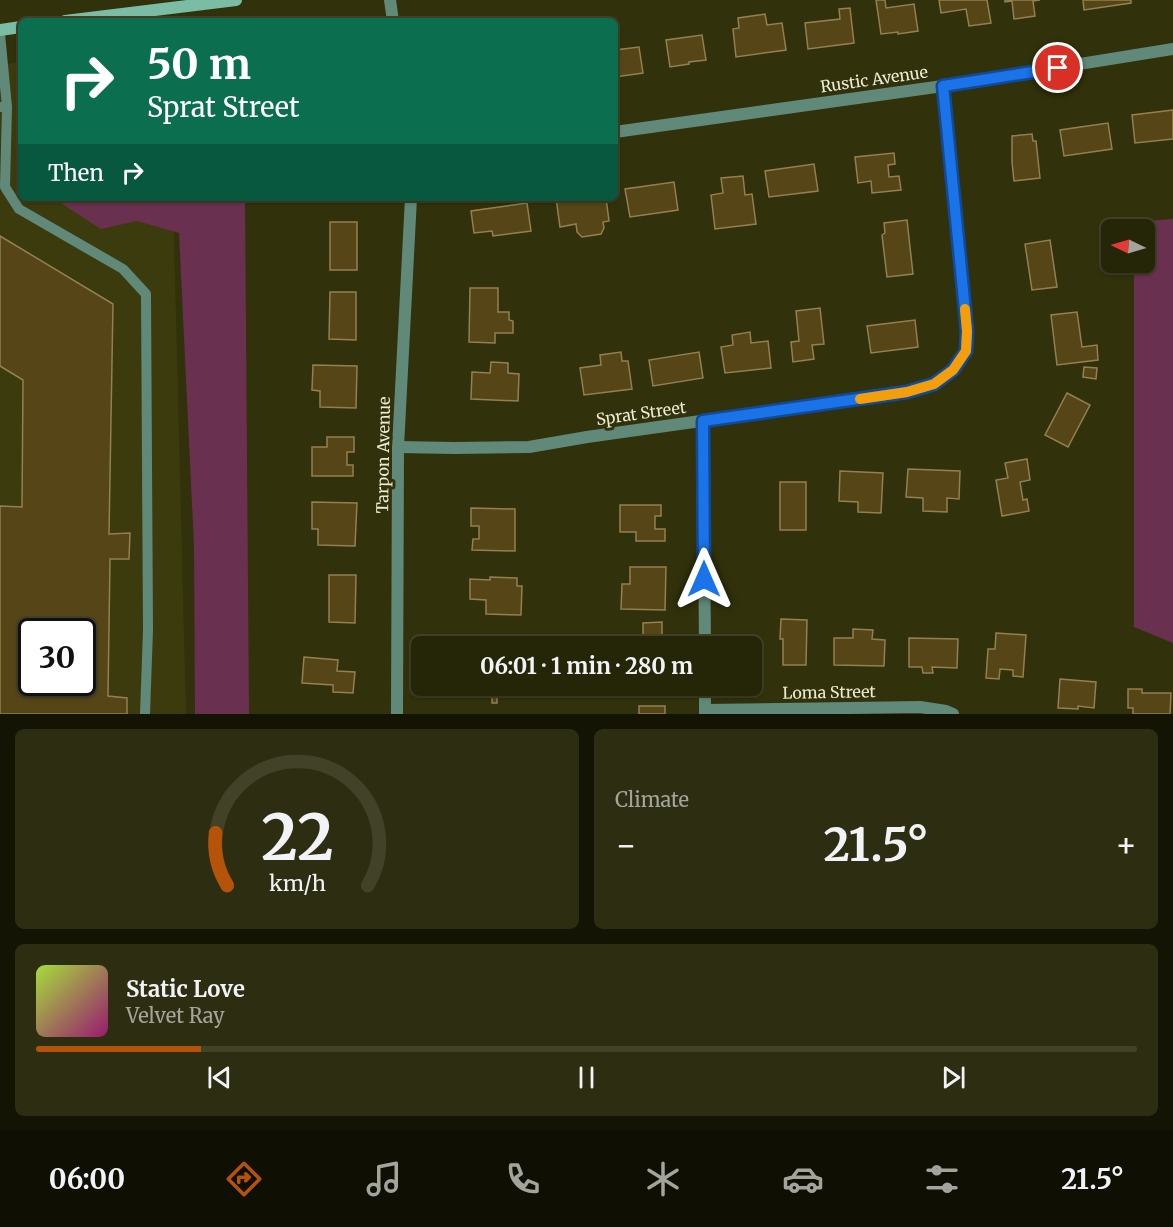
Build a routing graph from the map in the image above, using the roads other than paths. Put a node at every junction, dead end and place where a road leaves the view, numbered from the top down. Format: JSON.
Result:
{"nodes":[{"id":1,"x":236,"y":0,"type":"edge"},
{"id":2,"x":390,"y":0,"type":"edge"},
{"id":3,"x":89,"y":18,"type":"edge"},
{"id":4,"x":393,"y":18,"type":"edge"},
{"id":5,"x":18,"y":28,"type":"edge"},
{"id":6,"x":0,"y":32,"type":"edge"},
{"id":7,"x":1173,"y":49,"type":"edge"},
{"id":8,"x":943,"y":86,"type":"junction"},
{"id":9,"x":3,"y":107,"type":"edge"},
{"id":10,"x":618,"y":132,"type":"edge"},
{"id":11,"x":411,"y":201,"type":"edge"},
{"id":12,"x":703,"y":421,"type":"junction"},
{"id":13,"x":398,"y":447,"type":"junction"},
{"id":14,"x":705,"y":636,"type":"edge"},
{"id":15,"x":705,"y":696,"type":"edge"},
{"id":16,"x":705,"y":712,"type":"edge"},
{"id":17,"x":145,"y":714,"type":"edge"},
{"id":18,"x":397,"y":714,"type":"edge"},
{"id":19,"x":953,"y":714,"type":"edge"}],
"edges":[{"from":1,"to":3,"type":"main road"},
{"from":2,"to":4,"type":"street"},
{"from":5,"to":6,"type":"main road"},
{"from":6,"to":9,"type":"lane"},
{"from":7,"to":8,"type":"street","name":"Rustic Avenue"},
{"from":8,"to":10,"type":"street","name":"Rustic Avenue"},
{"from":8,"to":12,"type":"street","name":"Sprat Street"},
{"from":9,"to":17,"type":"lane"},
{"from":11,"to":13,"type":"street","name":"Tarpon Avenue"},
{"from":12,"to":13,"type":"street","name":"Sprat Street"},
{"from":12,"to":14,"type":"street"},
{"from":13,"to":18,"type":"street","name":"Tarpon Avenue"},
{"from":15,"to":16,"type":"street"},
{"from":16,"to":19,"type":"street","name":"Loma Street"}]}
